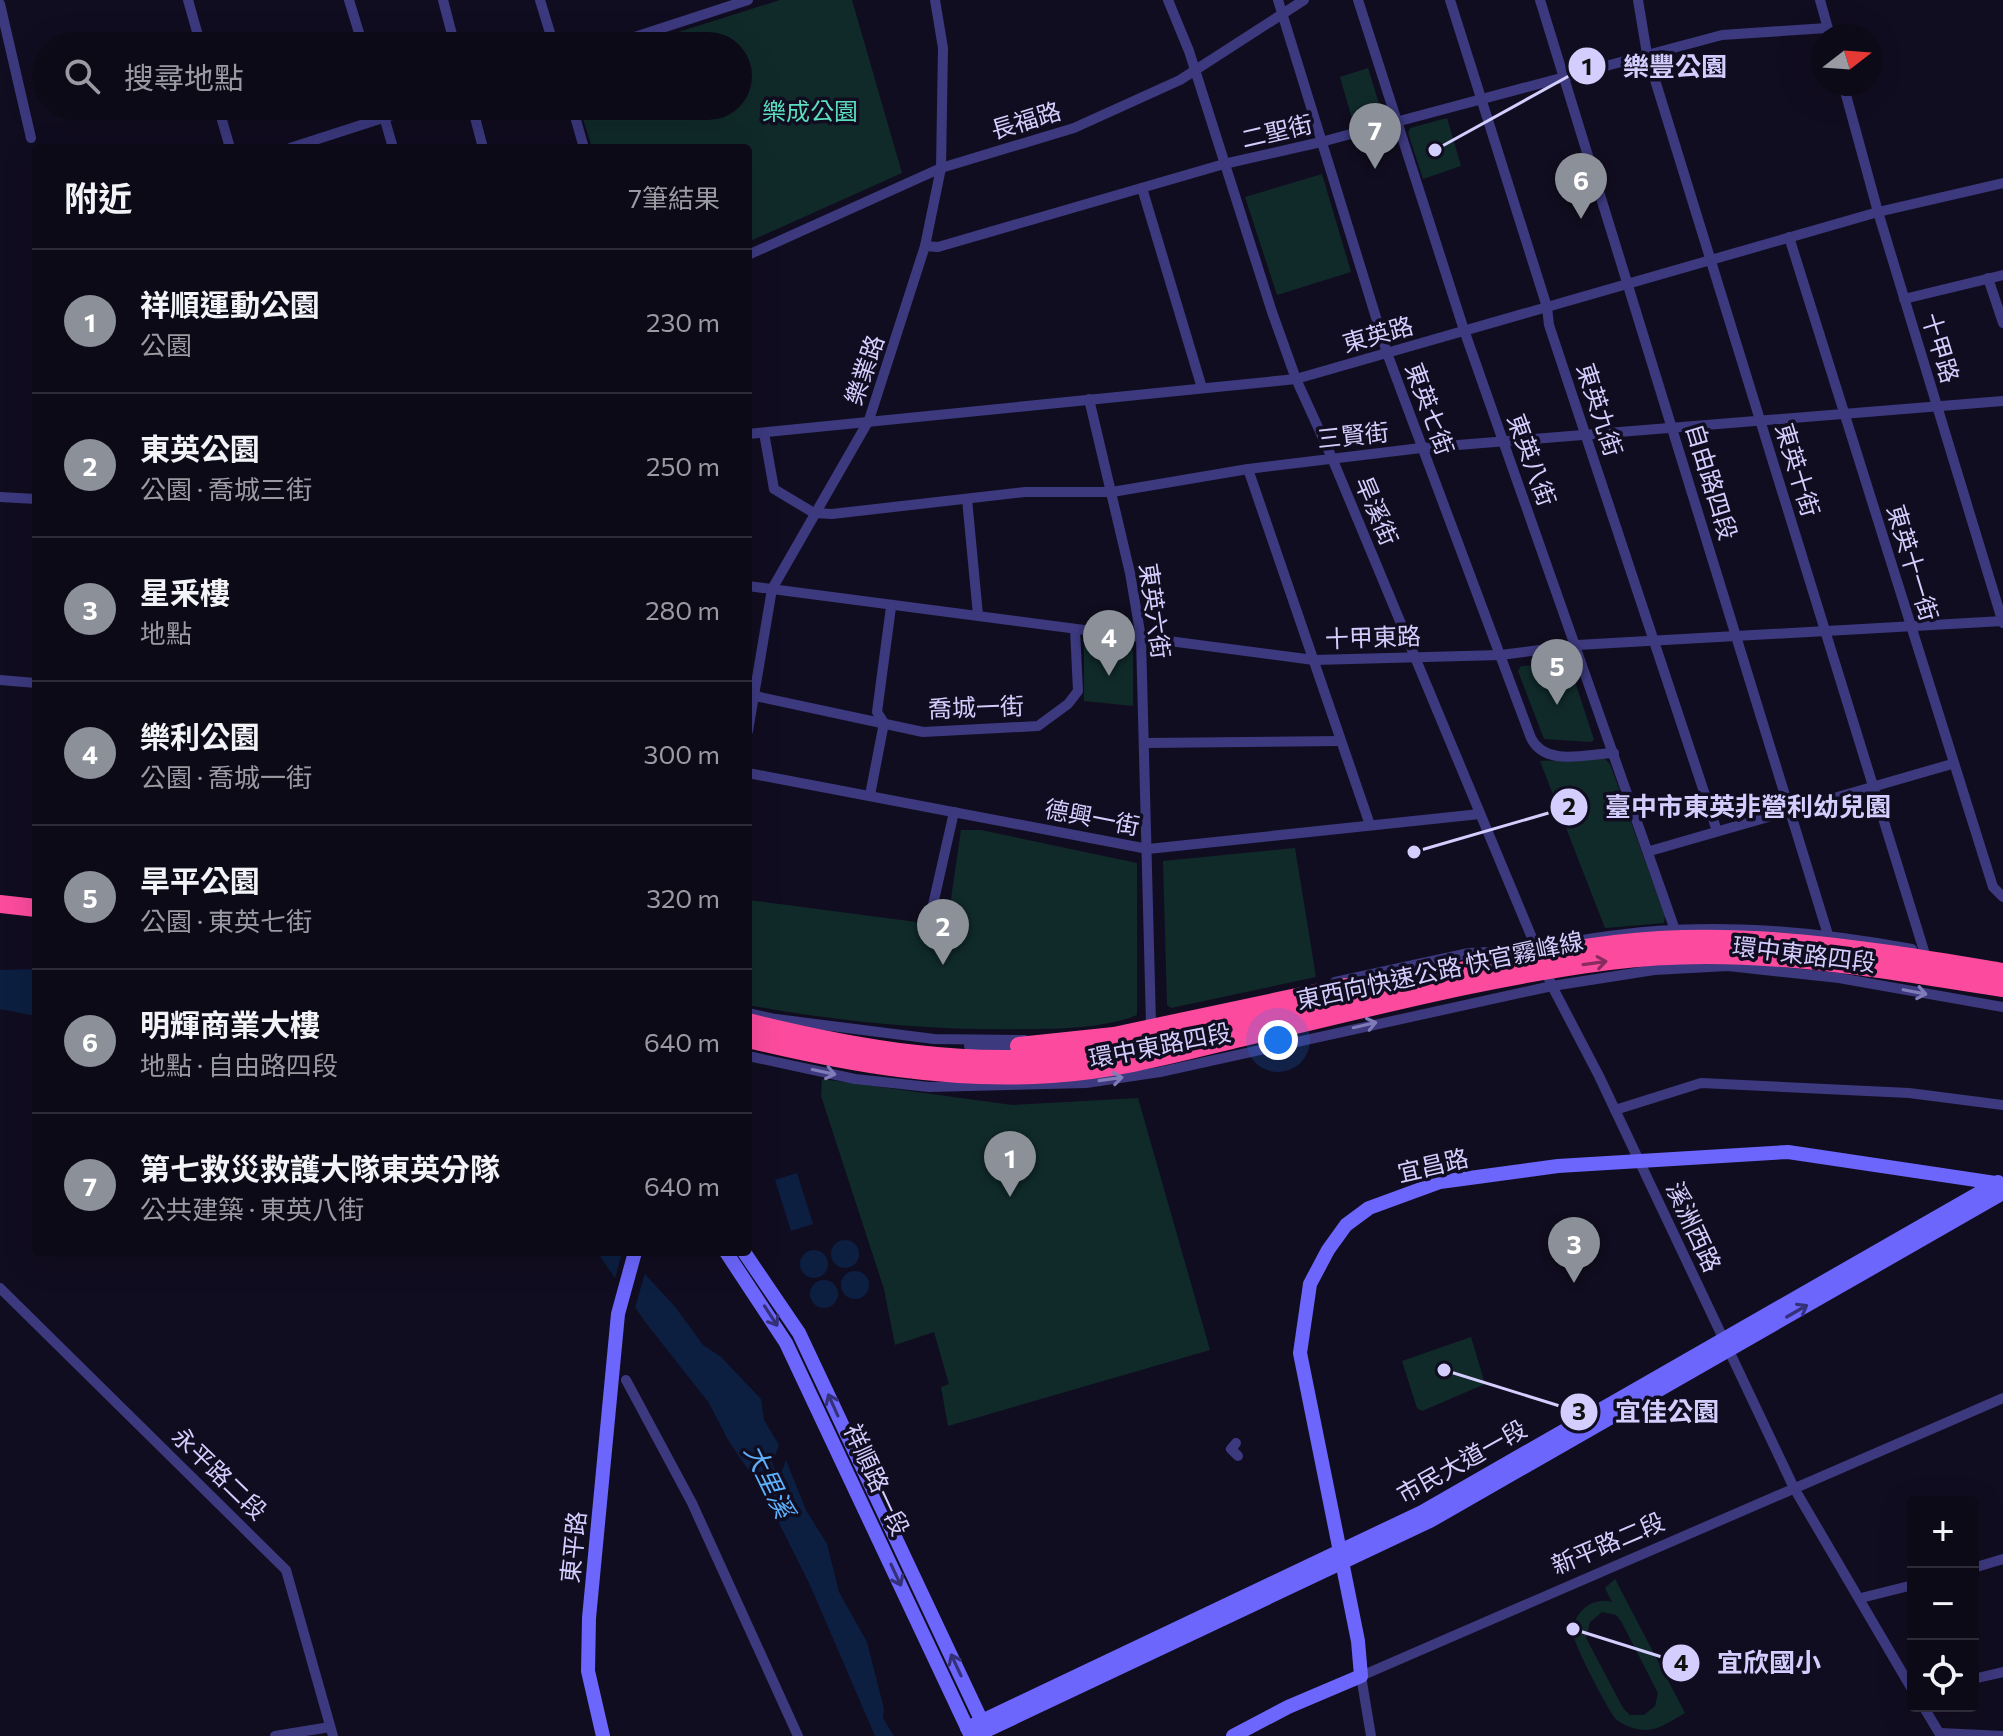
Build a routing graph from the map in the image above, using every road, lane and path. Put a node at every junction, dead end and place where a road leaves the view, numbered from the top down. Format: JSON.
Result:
{"nodes":[{"id":1,"x":188,"y":0,"type":"edge"},
{"id":2,"x":349,"y":0,"type":"edge"},
{"id":3,"x":443,"y":0,"type":"edge"},
{"id":4,"x":540,"y":0,"type":"edge"},
{"id":5,"x":748,"y":0,"type":"edge"},
{"id":6,"x":935,"y":0,"type":"edge"},
{"id":7,"x":1168,"y":0,"type":"edge"},
{"id":8,"x":1278,"y":0,"type":"edge"},
{"id":9,"x":1304,"y":0,"type":"edge"},
{"id":10,"x":1358,"y":0,"type":"edge"},
{"id":11,"x":1450,"y":0,"type":"edge"},
{"id":12,"x":1540,"y":0,"type":"edge"},
{"id":13,"x":1638,"y":0,"type":"edge"},
{"id":14,"x":1820,"y":0,"type":"edge"},
{"id":15,"x":0,"y":4,"type":"edge"},
{"id":16,"x":1283,"y":14,"type":"junction"},
{"id":17,"x":1826,"y":24,"type":"edge"},
{"id":18,"x":197,"y":32,"type":"edge"},
{"id":19,"x":359,"y":32,"type":"edge"},
{"id":20,"x":451,"y":32,"type":"edge"},
{"id":21,"x":550,"y":32,"type":"edge"},
{"id":22,"x":650,"y":32,"type":"edge"},
{"id":23,"x":1811,"y":32,"type":"edge"},
{"id":24,"x":1647,"y":54,"type":"junction"},
{"id":25,"x":1195,"y":70,"type":"junction"},
{"id":26,"x":1564,"y":76,"type":"junction"},
{"id":27,"x":1846,"y":96,"type":"edge"},
{"id":28,"x":1483,"y":99,"type":"junction"},
{"id":29,"x":222,"y":120,"type":"edge"},
{"id":30,"x":360,"y":120,"type":"edge"},
{"id":31,"x":385,"y":120,"type":"edge"},
{"id":32,"x":476,"y":120,"type":"edge"},
{"id":33,"x":576,"y":120,"type":"edge"},
{"id":34,"x":1397,"y":122,"type":"junction"},
{"id":35,"x":31,"y":138,"type":"dead end"},
{"id":36,"x":1321,"y":142,"type":"junction"},
{"id":37,"x":229,"y":144,"type":"edge"},
{"id":38,"x":300,"y":144,"type":"edge"},
{"id":39,"x":392,"y":144,"type":"edge"},
{"id":40,"x":482,"y":144,"type":"edge"},
{"id":41,"x":583,"y":144,"type":"edge"},
{"id":42,"x":1224,"y":164,"type":"junction"},
{"id":43,"x":941,"y":168,"type":"junction"},
{"id":44,"x":2003,"y":183,"type":"edge"},
{"id":45,"x":1142,"y":188,"type":"junction"},
{"id":46,"x":1878,"y":212,"type":"junction"},
{"id":47,"x":1789,"y":237,"type":"junction"},
{"id":48,"x":925,"y":246,"type":"junction"},
{"id":49,"x":752,"y":253,"type":"edge"},
{"id":50,"x":1710,"y":260,"type":"junction"},
{"id":51,"x":2003,"y":275,"type":"edge"},
{"id":52,"x":1988,"y":278,"type":"junction"},
{"id":53,"x":1630,"y":283,"type":"junction"},
{"id":54,"x":1904,"y":299,"type":"junction"},
{"id":55,"x":1547,"y":307,"type":"junction"},
{"id":56,"x":2003,"y":323,"type":"edge"},
{"id":57,"x":1464,"y":330,"type":"junction"},
{"id":58,"x":1387,"y":353,"type":"junction"},
{"id":59,"x":1296,"y":379,"type":"junction"},
{"id":60,"x":1202,"y":388,"type":"junction"},
{"id":61,"x":1089,"y":399,"type":"junction"},
{"id":62,"x":2003,"y":401,"type":"edge"},
{"id":63,"x":1937,"y":406,"type":"junction"},
{"id":64,"x":1846,"y":416,"type":"junction"},
{"id":65,"x":869,"y":420,"type":"junction"},
{"id":66,"x":1761,"y":421,"type":"junction"},
{"id":67,"x":1674,"y":429,"type":"junction"},
{"id":68,"x":764,"y":433,"type":"junction"},
{"id":69,"x":752,"y":434,"type":"edge"},
{"id":70,"x":1585,"y":434,"type":"junction"},
{"id":71,"x":1503,"y":442,"type":"junction"},
{"id":72,"x":1421,"y":448,"type":"junction"},
{"id":73,"x":1332,"y":458,"type":"junction"},
{"id":74,"x":1248,"y":469,"type":"junction"},
{"id":75,"x":1112,"y":492,"type":"junction"},
{"id":76,"x":0,"y":497,"type":"edge"},
{"id":77,"x":32,"y":499,"type":"edge"},
{"id":78,"x":967,"y":499,"type":"junction"},
{"id":79,"x":814,"y":513,"type":"junction"},
{"id":80,"x":752,"y":586,"type":"edge"},
{"id":81,"x":772,"y":589,"type":"junction"},
{"id":82,"x":891,"y":607,"type":"junction"},
{"id":83,"x":978,"y":615,"type":"junction"},
{"id":84,"x":2003,"y":622,"type":"edge"},
{"id":85,"x":1911,"y":625,"type":"junction"},
{"id":86,"x":1075,"y":629,"type":"junction"},
{"id":87,"x":1826,"y":629,"type":"junction"},
{"id":88,"x":1736,"y":636,"type":"junction"},
{"id":89,"x":1141,"y":638,"type":"junction"},
{"id":90,"x":1655,"y":640,"type":"junction"},
{"id":91,"x":1577,"y":645,"type":"junction"},
{"id":92,"x":1501,"y":655,"type":"junction"},
{"id":93,"x":1416,"y":656,"type":"junction"},
{"id":94,"x":1314,"y":660,"type":"junction"},
{"id":95,"x":0,"y":680,"type":"edge"},
{"id":96,"x":32,"y":683,"type":"edge"},
{"id":97,"x":755,"y":696,"type":"junction"},
{"id":98,"x":752,"y":711,"type":"edge"},
{"id":99,"x":884,"y":723,"type":"junction"},
{"id":100,"x":1340,"y":741,"type":"junction"},
{"id":101,"x":1145,"y":743,"type":"junction"},
{"id":102,"x":1614,"y":753,"type":"junction"},
{"id":103,"x":1952,"y":764,"type":"junction"},
{"id":104,"x":752,"y":774,"type":"edge"},
{"id":105,"x":1874,"y":786,"type":"junction"},
{"id":106,"x":870,"y":795,"type":"junction"},
{"id":107,"x":1789,"y":811,"type":"junction"},
{"id":108,"x":954,"y":812,"type":"junction"},
{"id":109,"x":1480,"y":814,"type":"junction"},
{"id":110,"x":1370,"y":825,"type":"junction"},
{"id":111,"x":1717,"y":831,"type":"junction"},
{"id":112,"x":1148,"y":849,"type":"junction"},
{"id":113,"x":1650,"y":851,"type":"junction"},
{"id":114,"x":0,"y":896,"type":"edge"},
{"id":115,"x":2003,"y":897,"type":"edge"},
{"id":116,"x":32,"y":900,"type":"edge"},
{"id":117,"x":0,"y":904,"type":"edge"},
{"id":118,"x":32,"y":908,"type":"edge"},
{"id":119,"x":932,"y":909,"type":"dead end"},
{"id":120,"x":0,"y":916,"type":"edge"},
{"id":121,"x":32,"y":920,"type":"edge"},
{"id":122,"x":1675,"y":930,"type":"junction"},
{"id":123,"x":1828,"y":934,"type":"junction"},
{"id":124,"x":1535,"y":948,"type":"junction"},
{"id":125,"x":1924,"y":951,"type":"junction"},
{"id":126,"x":1499,"y":953,"type":"junction"},
{"id":127,"x":2003,"y":965,"type":"edge"},
{"id":128,"x":2003,"y":972,"type":"edge"},
{"id":129,"x":1839,"y":978,"type":"junction"},
{"id":130,"x":1552,"y":986,"type":"junction"},
{"id":131,"x":2003,"y":988,"type":"edge"},
{"id":132,"x":2003,"y":1007,"type":"edge"},
{"id":133,"x":752,"y":1014,"type":"edge"},
{"id":134,"x":776,"y":1019,"type":"junction"},
{"id":135,"x":752,"y":1023,"type":"edge"},
{"id":136,"x":1151,"y":1024,"type":"junction"},
{"id":137,"x":752,"y":1040,"type":"edge"},
{"id":138,"x":927,"y":1056,"type":"junction"},
{"id":139,"x":752,"y":1057,"type":"edge"},
{"id":140,"x":2003,"y":1105,"type":"edge"},
{"id":141,"x":1615,"y":1110,"type":"junction"},
{"id":142,"x":1640,"y":1160,"type":"junction"},
{"id":143,"x":2002,"y":1184,"type":"edge"},
{"id":144,"x":634,"y":1256,"type":"edge"},
{"id":145,"x":729,"y":1256,"type":"edge"},
{"id":146,"x":747,"y":1256,"type":"edge"},
{"id":147,"x":0,"y":1288,"type":"edge"},
{"id":148,"x":1727,"y":1343,"type":"junction"},
{"id":149,"x":626,"y":1380,"type":"dead end"},
{"id":150,"x":2003,"y":1398,"type":"edge"},
{"id":151,"x":1236,"y":1443,"type":"dead end"},
{"id":152,"x":1238,"y":1456,"type":"dead end"},
{"id":153,"x":1794,"y":1488,"type":"junction"},
{"id":154,"x":1339,"y":1558,"type":"junction"},
{"id":155,"x":2003,"y":1559,"type":"edge"},
{"id":156,"x":1979,"y":1566,"type":"edge"},
{"id":157,"x":1907,"y":1586,"type":"edge"},
{"id":158,"x":1861,"y":1598,"type":"junction"},
{"id":159,"x":2003,"y":1672,"type":"edge"},
{"id":160,"x":1361,"y":1676,"type":"junction"},
{"id":161,"x":1979,"y":1678,"type":"edge"},
{"id":162,"x":1907,"y":1680,"type":"edge"},
{"id":163,"x":1927,"y":1712,"type":"edge"},
{"id":164,"x":978,"y":1731,"type":"edge"},
{"id":165,"x":332,"y":1732,"type":"edge"},
{"id":166,"x":1941,"y":1735,"type":"edge"},
{"id":167,"x":275,"y":1736,"type":"edge"},
{"id":168,"x":603,"y":1736,"type":"edge"},
{"id":169,"x":798,"y":1736,"type":"edge"},
{"id":170,"x":1233,"y":1736,"type":"edge"},
{"id":171,"x":1371,"y":1736,"type":"edge"},
{"id":172,"x":2003,"y":1736,"type":"edge"}],
"edges":[{"from":1,"to":18,"type":"street"},
{"from":2,"to":19,"type":"street"},
{"from":3,"to":20,"type":"street"},
{"from":4,"to":21,"type":"street"},
{"from":5,"to":22,"type":"street"},
{"from":6,"to":43,"type":"street","name":"樂業路"},
{"from":7,"to":25,"type":"street","name":"旱溪街"},
{"from":8,"to":16,"type":"street","name":"東英七街"},
{"from":9,"to":16,"type":"street","name":"長福路"},
{"from":10,"to":34,"type":"street","name":"東英八街"},
{"from":11,"to":28,"type":"street","name":"東英九街"},
{"from":12,"to":26,"type":"street","name":"自由路四段"},
{"from":13,"to":24,"type":"street","name":"東英十街"},
{"from":14,"to":17,"type":"street"},
{"from":15,"to":35,"type":"street"},
{"from":16,"to":25,"type":"street","name":"長福路"},
{"from":16,"to":36,"type":"street","name":"東英七街"},
{"from":23,"to":24,"type":"street","name":"二聖街"},
{"from":24,"to":26,"type":"street","name":"二聖街"},
{"from":24,"to":50,"type":"street","name":"東英十街"},
{"from":25,"to":42,"type":"street","name":"旱溪街"},
{"from":25,"to":43,"type":"street","name":"長福路"},
{"from":26,"to":28,"type":"street","name":"二聖街"},
{"from":26,"to":53,"type":"street","name":"自由路四段"},
{"from":27,"to":46,"type":"street","name":"十甲路"},
{"from":28,"to":34,"type":"street","name":"二聖街"},
{"from":28,"to":55,"type":"street","name":"東英九街"},
{"from":29,"to":37,"type":"street"},
{"from":30,"to":38,"type":"street"},
{"from":31,"to":39,"type":"street"},
{"from":32,"to":40,"type":"street"},
{"from":33,"to":41,"type":"street"},
{"from":34,"to":36,"type":"street","name":"二聖街"},
{"from":34,"to":57,"type":"street","name":"東英八街"},
{"from":36,"to":42,"type":"street","name":"二聖街"},
{"from":36,"to":58,"type":"street","name":"東英七街"},
{"from":42,"to":45,"type":"street","name":"二聖街"},
{"from":42,"to":59,"type":"street","name":"旱溪街"},
{"from":43,"to":48,"type":"street","name":"樂業路"},
{"from":43,"to":49,"type":"street","name":"長福路"},
{"from":44,"to":46,"type":"street","name":"東英路"},
{"from":45,"to":48,"type":"street","name":"二聖街"},
{"from":45,"to":60,"type":"street"},
{"from":46,"to":47,"type":"street","name":"東英路"},
{"from":46,"to":54,"type":"street","name":"十甲路"},
{"from":47,"to":50,"type":"street","name":"東英路"},
{"from":47,"to":64,"type":"street","name":"東英十一街"},
{"from":48,"to":65,"type":"street","name":"樂業路"},
{"from":50,"to":53,"type":"street","name":"東英路"},
{"from":50,"to":66,"type":"street","name":"東英十街"},
{"from":51,"to":52,"type":"street"},
{"from":52,"to":54,"type":"street"},
{"from":52,"to":56,"type":"street"},
{"from":53,"to":55,"type":"street","name":"東英路"},
{"from":53,"to":67,"type":"street","name":"自由路四段"},
{"from":54,"to":63,"type":"street","name":"十甲路"},
{"from":55,"to":57,"type":"street","name":"東英路"},
{"from":55,"to":70,"type":"street","name":"東英九街"},
{"from":57,"to":58,"type":"street","name":"東英路"},
{"from":57,"to":71,"type":"street","name":"東英八街"},
{"from":58,"to":59,"type":"street","name":"東英路"},
{"from":58,"to":72,"type":"street","name":"東英七街"},
{"from":59,"to":60,"type":"street","name":"東英路"},
{"from":59,"to":73,"type":"street","name":"旱溪街"},
{"from":60,"to":61,"type":"street","name":"東英路"},
{"from":61,"to":65,"type":"street","name":"東英路"},
{"from":61,"to":75,"type":"street","name":"東英六街"},
{"from":62,"to":63,"type":"street","name":"三賢街"},
{"from":63,"to":64,"type":"street","name":"三賢街"},
{"from":63,"to":84,"type":"street","name":"十甲路"},
{"from":64,"to":66,"type":"street","name":"三賢街"},
{"from":64,"to":85,"type":"street","name":"東英十一街"},
{"from":65,"to":68,"type":"street","name":"東英路"},
{"from":65,"to":79,"type":"street","name":"樂業路"},
{"from":66,"to":67,"type":"street","name":"三賢街"},
{"from":66,"to":87,"type":"street","name":"東英十街"},
{"from":67,"to":70,"type":"street","name":"三賢街"},
{"from":67,"to":88,"type":"street","name":"自由路四段"},
{"from":68,"to":69,"type":"street","name":"東英路"},
{"from":68,"to":79,"type":"street"},
{"from":70,"to":71,"type":"street","name":"三賢街"},
{"from":70,"to":90,"type":"street","name":"東英九街"},
{"from":71,"to":72,"type":"street","name":"三賢街"},
{"from":71,"to":91,"type":"street","name":"東英八街"},
{"from":72,"to":73,"type":"street","name":"三賢街"},
{"from":72,"to":92,"type":"street","name":"東英七街"},
{"from":73,"to":74,"type":"street","name":"三賢街"},
{"from":73,"to":93,"type":"street","name":"旱溪街"},
{"from":74,"to":75,"type":"street","name":"三賢街"},
{"from":74,"to":94,"type":"street"},
{"from":75,"to":78,"type":"street","name":"三賢街"},
{"from":75,"to":89,"type":"street","name":"東英六街"},
{"from":76,"to":77,"type":"street"},
{"from":78,"to":79,"type":"street","name":"三賢街"},
{"from":78,"to":83,"type":"street"},
{"from":79,"to":81,"type":"street","name":"樂業路"},
{"from":80,"to":81,"type":"street","name":"十甲東路"},
{"from":81,"to":82,"type":"street","name":"十甲東路"},
{"from":81,"to":97,"type":"street","name":"樂業路"},
{"from":82,"to":83,"type":"street","name":"十甲東路"},
{"from":82,"to":99,"type":"street"},
{"from":83,"to":86,"type":"street","name":"十甲東路"},
{"from":84,"to":85,"type":"street","name":"十甲東路"},
{"from":85,"to":87,"type":"street","name":"十甲東路"},
{"from":85,"to":103,"type":"street","name":"東英十一街"},
{"from":86,"to":89,"type":"street","name":"十甲東路"},
{"from":86,"to":99,"type":"street","name":"喬城一街"},
{"from":87,"to":88,"type":"street","name":"十甲東路"},
{"from":87,"to":105,"type":"street","name":"東英十街"},
{"from":88,"to":90,"type":"street","name":"十甲東路"},
{"from":88,"to":107,"type":"street","name":"自由路四段"},
{"from":89,"to":94,"type":"street","name":"十甲東路"},
{"from":89,"to":101,"type":"street","name":"東英六街"},
{"from":90,"to":91,"type":"street","name":"十甲東路"},
{"from":90,"to":111,"type":"street","name":"東英九街"},
{"from":91,"to":92,"type":"street","name":"十甲東路"},
{"from":91,"to":102,"type":"street","name":"東英八街"},
{"from":92,"to":93,"type":"street","name":"十甲東路"},
{"from":92,"to":102,"type":"street","name":"東英七街"},
{"from":93,"to":94,"type":"street","name":"十甲東路"},
{"from":93,"to":109,"type":"street","name":"旱溪街"},
{"from":94,"to":100,"type":"street"},
{"from":95,"to":96,"type":"street"},
{"from":97,"to":98,"type":"street","name":"樂業路"},
{"from":97,"to":99,"type":"street","name":"喬城一街"},
{"from":99,"to":106,"type":"street"},
{"from":100,"to":101,"type":"street"},
{"from":100,"to":110,"type":"street"},
{"from":101,"to":112,"type":"street","name":"東英六街"},
{"from":102,"to":113,"type":"street","name":"東英八街"},
{"from":103,"to":105,"type":"street"},
{"from":103,"to":115,"type":"street","name":"東英十一街"},
{"from":104,"to":106,"type":"street","name":"德興一街"},
{"from":105,"to":107,"type":"street"},
{"from":105,"to":125,"type":"street","name":"東英十街"},
{"from":106,"to":108,"type":"street","name":"德興一街"},
{"from":107,"to":111,"type":"street"},
{"from":107,"to":123,"type":"street","name":"自由路四段"},
{"from":108,"to":112,"type":"street","name":"德興一街"},
{"from":108,"to":119,"type":"street"},
{"from":109,"to":110,"type":"street","name":"德興一街"},
{"from":109,"to":124,"type":"street","name":"旱溪街"},
{"from":110,"to":112,"type":"street","name":"德興一街"},
{"from":111,"to":113,"type":"street"},
{"from":112,"to":136,"type":"street","name":"東英六街"},
{"from":113,"to":122,"type":"street","name":"東英八街"},
{"from":114,"to":116,"type":"street"},
{"from":117,"to":118,"type":"highway"},
{"from":120,"to":121,"type":"highway"},
{"from":122,"to":123,"type":"street","name":"環中東路四段"},
{"from":122,"to":124,"type":"street","name":"環中東路四段"},
{"from":123,"to":125,"type":"street","name":"環中東路四段"},
{"from":123,"to":129,"type":"street","name":"自由路四段"},
{"from":124,"to":126,"type":"street","name":"環中東路四段"},
{"from":124,"to":130,"type":"street","name":"旱溪街"},
{"from":125,"to":127,"type":"street","name":"環中東路四段"},
{"from":126,"to":134,"type":"street","name":"環中東路四段"},
{"from":126,"to":136,"type":"street","name":"環中東路四段"},
{"from":126,"to":138,"type":"highway"},
{"from":128,"to":138,"type":"highway","name":"東西向快速公路 快官霧峰線"},
{"from":129,"to":130,"type":"street","name":"環中東路四段"},
{"from":129,"to":132,"type":"street","name":"環中東路四段","one_way":true},
{"from":139,"to":130,"type":"street","name":"環中東路四段","one_way":true},
{"from":130,"to":141,"type":"street","name":"溪洲西路"},
{"from":137,"to":131,"type":"highway","name":"東西向快速公路 快官霧峰線","one_way":true},
{"from":133,"to":134,"type":"street","name":"環中東路四段"},
{"from":134,"to":136,"type":"street","name":"環中東路四段"},
{"from":135,"to":138,"type":"highway","name":"東西向快速公路 快官霧峰線"},
{"from":140,"to":141,"type":"street"},
{"from":141,"to":142,"type":"street","name":"溪洲西路"},
{"from":142,"to":143,"type":"street","name":"宜昌路"},
{"from":142,"to":148,"type":"street","name":"溪洲西路"},
{"from":142,"to":154,"type":"street","name":"宜昌路"},
{"from":143,"to":148,"type":"street","name":"市民大道一段"},
{"from":144,"to":168,"type":"street","name":"東平路"},
{"from":145,"to":164,"type":"street","name":"祥順路一段","one_way":true},
{"from":164,"to":146,"type":"street","name":"祥順路一段","one_way":true},
{"from":147,"to":165,"type":"street","name":"永平路二段"},
{"from":148,"to":153,"type":"street","name":"溪洲西路"},
{"from":148,"to":154,"type":"street","name":"市民大道一段"},
{"from":149,"to":169,"type":"street"},
{"from":150,"to":153,"type":"street","name":"新平路二段"},
{"from":151,"to":152,"type":"street"},
{"from":153,"to":158,"type":"street","name":"溪洲西路"},
{"from":153,"to":160,"type":"street","name":"新平路二段"},
{"from":154,"to":160,"type":"street","name":"宜昌路"},
{"from":154,"to":164,"type":"street","name":"市民大道一段"},
{"from":155,"to":156,"type":"street"},
{"from":157,"to":158,"type":"street"},
{"from":158,"to":162,"type":"street","name":"溪洲西路"},
{"from":159,"to":161,"type":"street"},
{"from":160,"to":170,"type":"street","name":"新平路二段"},
{"from":160,"to":171,"type":"street"},
{"from":163,"to":166,"type":"street"},
{"from":165,"to":167,"type":"street"},
{"from":166,"to":172,"type":"street"}]}
